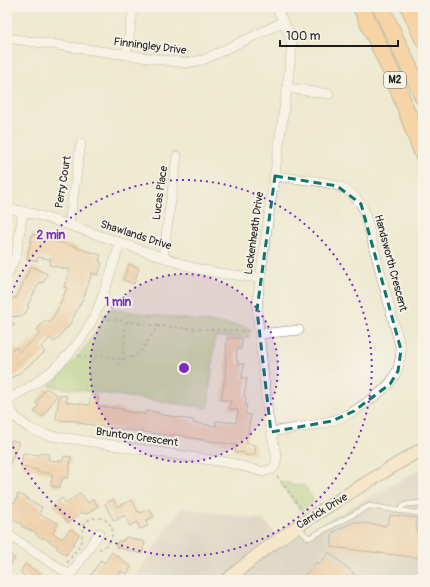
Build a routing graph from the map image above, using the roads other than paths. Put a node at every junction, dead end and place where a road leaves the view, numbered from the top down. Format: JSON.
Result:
{"nodes":[{"id":1,"x":134,"y":7,"type":"edge"},
{"id":2,"x":276,"y":7,"type":"edge"},
{"id":3,"x":361,"y":7,"type":"edge"},
{"id":4,"x":381,"y":7,"type":"edge"},
{"id":5,"x":389,"y":7,"type":"edge"},
{"id":6,"x":409,"y":7,"type":"edge"},
{"id":7,"x":283,"y":22,"type":"junction"},
{"id":8,"x":7,"y":38,"type":"edge"},
{"id":9,"x":423,"y":39,"type":"edge"},
{"id":10,"x":126,"y":55,"type":"junction"},
{"id":11,"x":287,"y":88,"type":"junction"},
{"id":12,"x":423,"y":92,"type":"edge"},
{"id":13,"x":329,"y":94,"type":"dead end"},
{"id":14,"x":423,"y":97,"type":"edge"},
{"id":15,"x":81,"y":143,"type":"dead end"},
{"id":16,"x":423,"y":155,"type":"edge"},
{"id":17,"x":177,"y":156,"type":"dead end"},
{"id":18,"x":274,"y":176,"type":"junction"},
{"id":19,"x":7,"y":208,"type":"edge"},
{"id":20,"x":23,"y":212,"type":"junction"},
{"id":21,"x":69,"y":225,"type":"junction"},
{"id":22,"x":120,"y":243,"type":"junction"},
{"id":23,"x":163,"y":256,"type":"junction"},
{"id":24,"x":7,"y":276,"type":"edge"},
{"id":25,"x":260,"y":278,"type":"junction"},
{"id":26,"x":299,"y":330,"type":"dead end"},
{"id":27,"x":259,"y":332,"type":"junction"},
{"id":28,"x":7,"y":401,"type":"edge"},
{"id":29,"x":271,"y":432,"type":"junction"},
{"id":30,"x":423,"y":448,"type":"edge"},
{"id":31,"x":273,"y":467,"type":"joint"},
{"id":32,"x":423,"y":501,"type":"edge"},
{"id":33,"x":400,"y":511,"type":"junction"},
{"id":34,"x":423,"y":514,"type":"edge"},
{"id":35,"x":297,"y":527,"type":"junction"},
{"id":36,"x":99,"y":532,"type":"dead end"},
{"id":37,"x":7,"y":534,"type":"edge"},
{"id":38,"x":231,"y":576,"type":"edge"},
{"id":39,"x":68,"y":578,"type":"edge"},
{"id":40,"x":247,"y":580,"type":"edge"}],
"edges":[{"from":1,"to":10,"type":"street"},
{"from":2,"to":7,"type":"street","name":"Lackenheath Drive"},
{"from":3,"to":16,"type":"highway","number":"M2"},
{"from":4,"to":14,"type":"highway","number":"M2"},
{"from":5,"to":12,"type":"highway"},
{"from":6,"to":9,"type":"highway"},
{"from":7,"to":10,"type":"street","name":"Finningley Drive"},
{"from":7,"to":11,"type":"street","name":"Lackenheath Drive"},
{"from":8,"to":10,"type":"street","name":"Finningley Drive"},
{"from":11,"to":13,"type":"street"},
{"from":11,"to":18,"type":"street","name":"Lackenheath Drive"},
{"from":15,"to":21,"type":"street","name":"Perry Court"},
{"from":17,"to":23,"type":"street","name":"Lucas Place"},
{"from":18,"to":25,"type":"street","name":"Lackenheath Drive"},
{"from":18,"to":29,"type":"street","name":"Handsworth Crescent"},
{"from":19,"to":20,"type":"street","name":"Shawlands Drive"},
{"from":20,"to":21,"type":"street","name":"Shawlands Drive"},
{"from":20,"to":24,"type":"street"},
{"from":21,"to":22,"type":"street","name":"Shawlands Drive"},
{"from":22,"to":23,"type":"street","name":"Shawlands Drive"},
{"from":22,"to":28,"type":"street"},
{"from":23,"to":25,"type":"street","name":"Shawlands Drive"},
{"from":25,"to":27,"type":"street","name":"Lackenheath Drive"},
{"from":26,"to":27,"type":"street"},
{"from":27,"to":29,"type":"street","name":"Lackenheath Drive"},
{"from":28,"to":31,"type":"street","name":"Brunton Crescent"},
{"from":29,"to":31,"type":"street","name":"Lackenheath Drive"},
{"from":30,"to":35,"type":"street","name":"Carrick Drive"},
{"from":32,"to":33,"type":"lane"},
{"from":33,"to":34,"type":"lane"},
{"from":33,"to":35,"type":"lane"},
{"from":35,"to":38,"type":"street","name":"Carrick Drive"},
{"from":36,"to":39,"type":"street"},
{"from":37,"to":39,"type":"street"},
{"from":38,"to":40,"type":"lane"}]}
